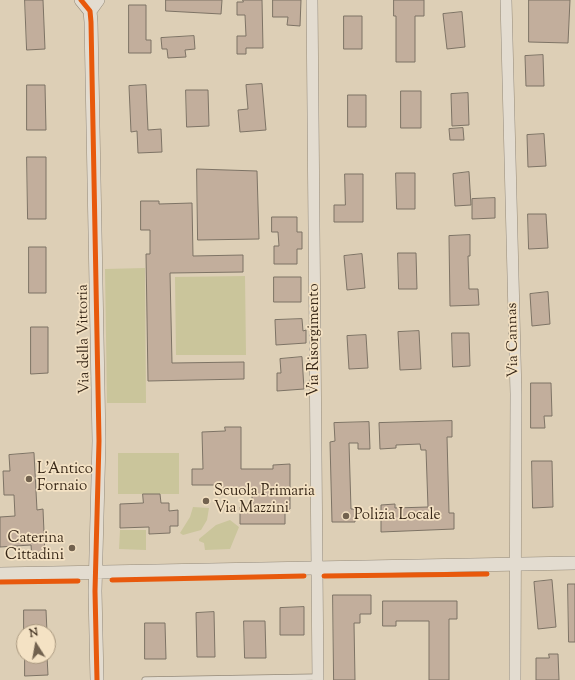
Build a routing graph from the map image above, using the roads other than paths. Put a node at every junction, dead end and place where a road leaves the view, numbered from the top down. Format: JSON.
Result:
{"nodes":[{"id":1,"x":81,"y":0,"type":"edge"},
{"id":2,"x":98,"y":0,"type":"edge"},
{"id":3,"x":312,"y":0,"type":"edge"},
{"id":4,"x":506,"y":0,"type":"edge"},
{"id":5,"x":90,"y":11,"type":"junction"},
{"id":6,"x":575,"y":564,"type":"edge"},
{"id":7,"x":516,"y":565,"type":"junction"},
{"id":8,"x":316,"y":568,"type":"junction"},
{"id":9,"x":96,"y":573,"type":"junction"},
{"id":10,"x":0,"y":574,"type":"edge"},
{"id":11,"x":318,"y":679,"type":"edge"},
{"id":12,"x":97,"y":680,"type":"edge"},
{"id":13,"x":145,"y":680,"type":"edge"},
{"id":14,"x":515,"y":680,"type":"edge"}],
"edges":[{"from":1,"to":5,"type":"street"},
{"from":2,"to":5,"type":"street"},
{"from":3,"to":8,"type":"street","name":"Via Risorgimento"},
{"from":4,"to":7,"type":"street","name":"Via Cannas"},
{"from":5,"to":9,"type":"street","name":"Via della Vittoria"},
{"from":6,"to":7,"type":"street"},
{"from":7,"to":8,"type":"street"},
{"from":7,"to":14,"type":"street","name":"Via Cannas"},
{"from":8,"to":9,"type":"street"},
{"from":8,"to":11,"type":"street","name":"Via Risorgimento"},
{"from":9,"to":10,"type":"street"},
{"from":9,"to":12,"type":"street","name":"Via della Vittoria"},
{"from":11,"to":13,"type":"lane"}]}
